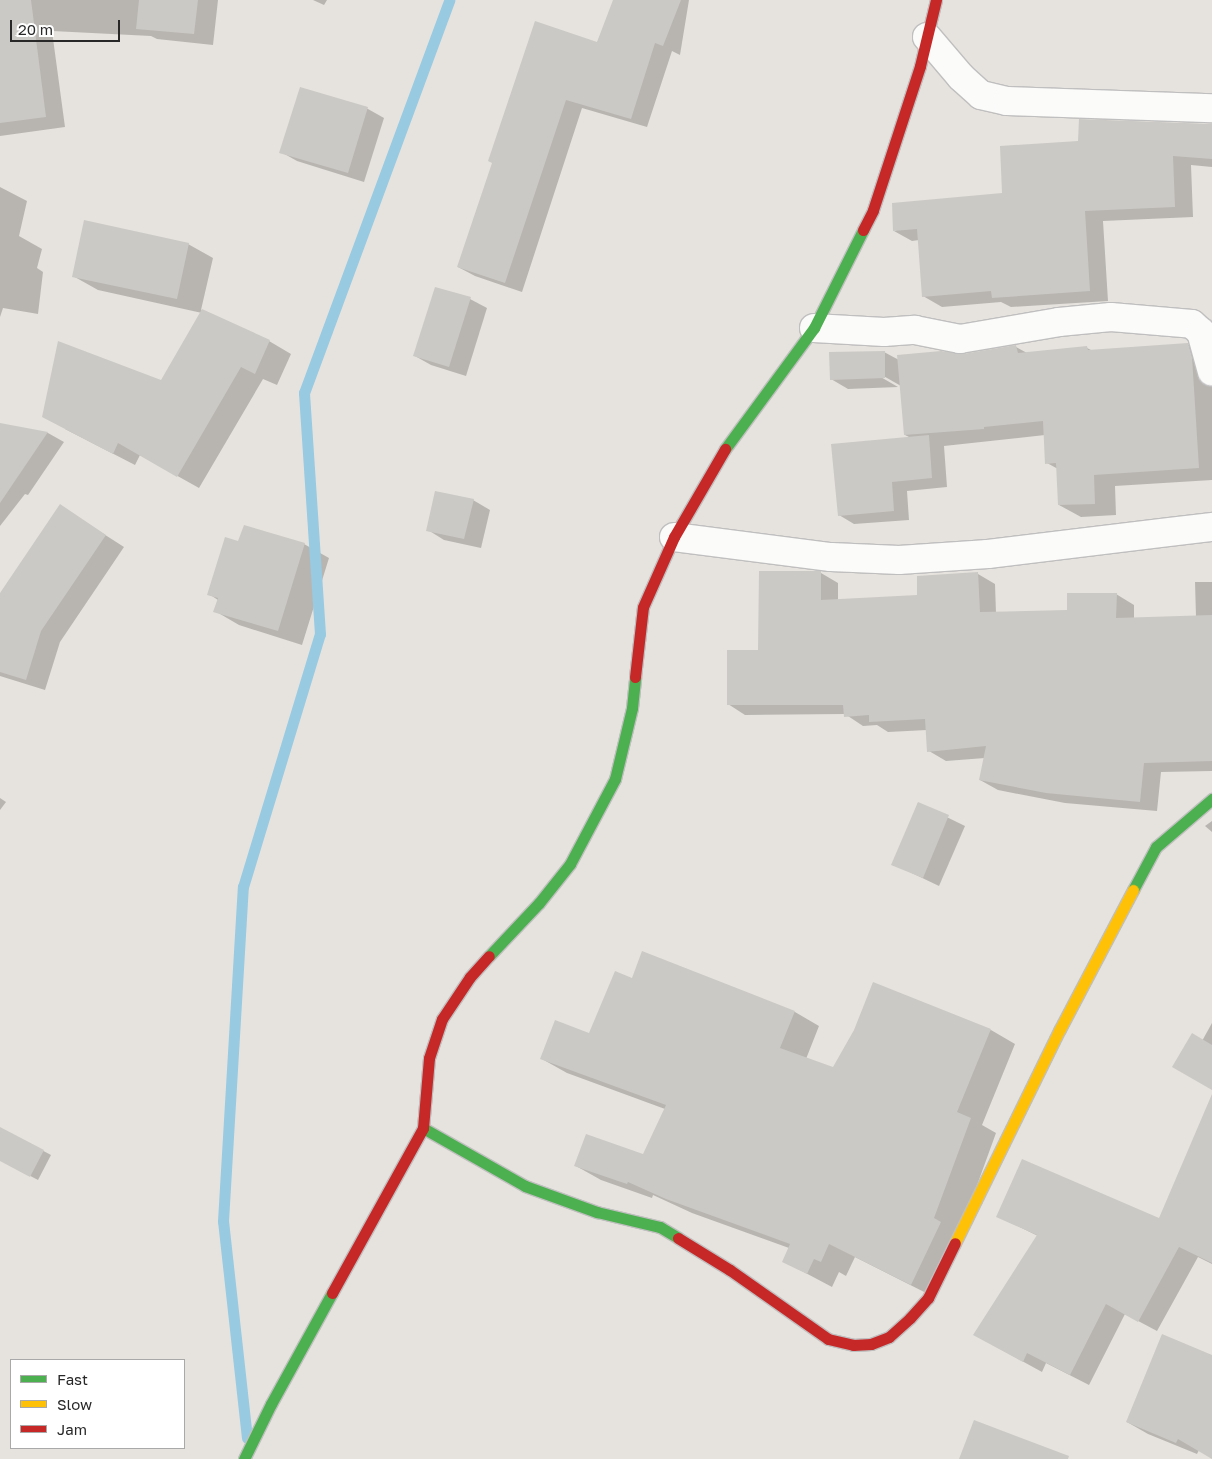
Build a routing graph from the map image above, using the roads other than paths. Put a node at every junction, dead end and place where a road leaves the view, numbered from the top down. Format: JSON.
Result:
{"nodes":[{"id":1,"x":936,"y":0,"type":"edge"},
{"id":2,"x":928,"y":37,"type":"junction"},
{"id":3,"x":1212,"y":108,"type":"edge"},
{"id":4,"x":814,"y":328,"type":"junction"},
{"id":5,"x":1212,"y":372,"type":"edge"},
{"id":6,"x":1212,"y":528,"type":"edge"},
{"id":7,"x":674,"y":537,"type":"junction"},
{"id":8,"x":1212,"y":799,"type":"edge"},
{"id":9,"x":423,"y":1128,"type":"junction"},
{"id":10,"x":244,"y":1459,"type":"edge"}],
"edges":[{"from":1,"to":2,"type":"street"},
{"from":2,"to":3,"type":"street"},
{"from":2,"to":4,"type":"street"},
{"from":4,"to":5,"type":"street"},
{"from":4,"to":7,"type":"street"},
{"from":6,"to":7,"type":"street"},
{"from":7,"to":9,"type":"street"},
{"from":8,"to":9,"type":"street"},
{"from":9,"to":10,"type":"street"}]}
